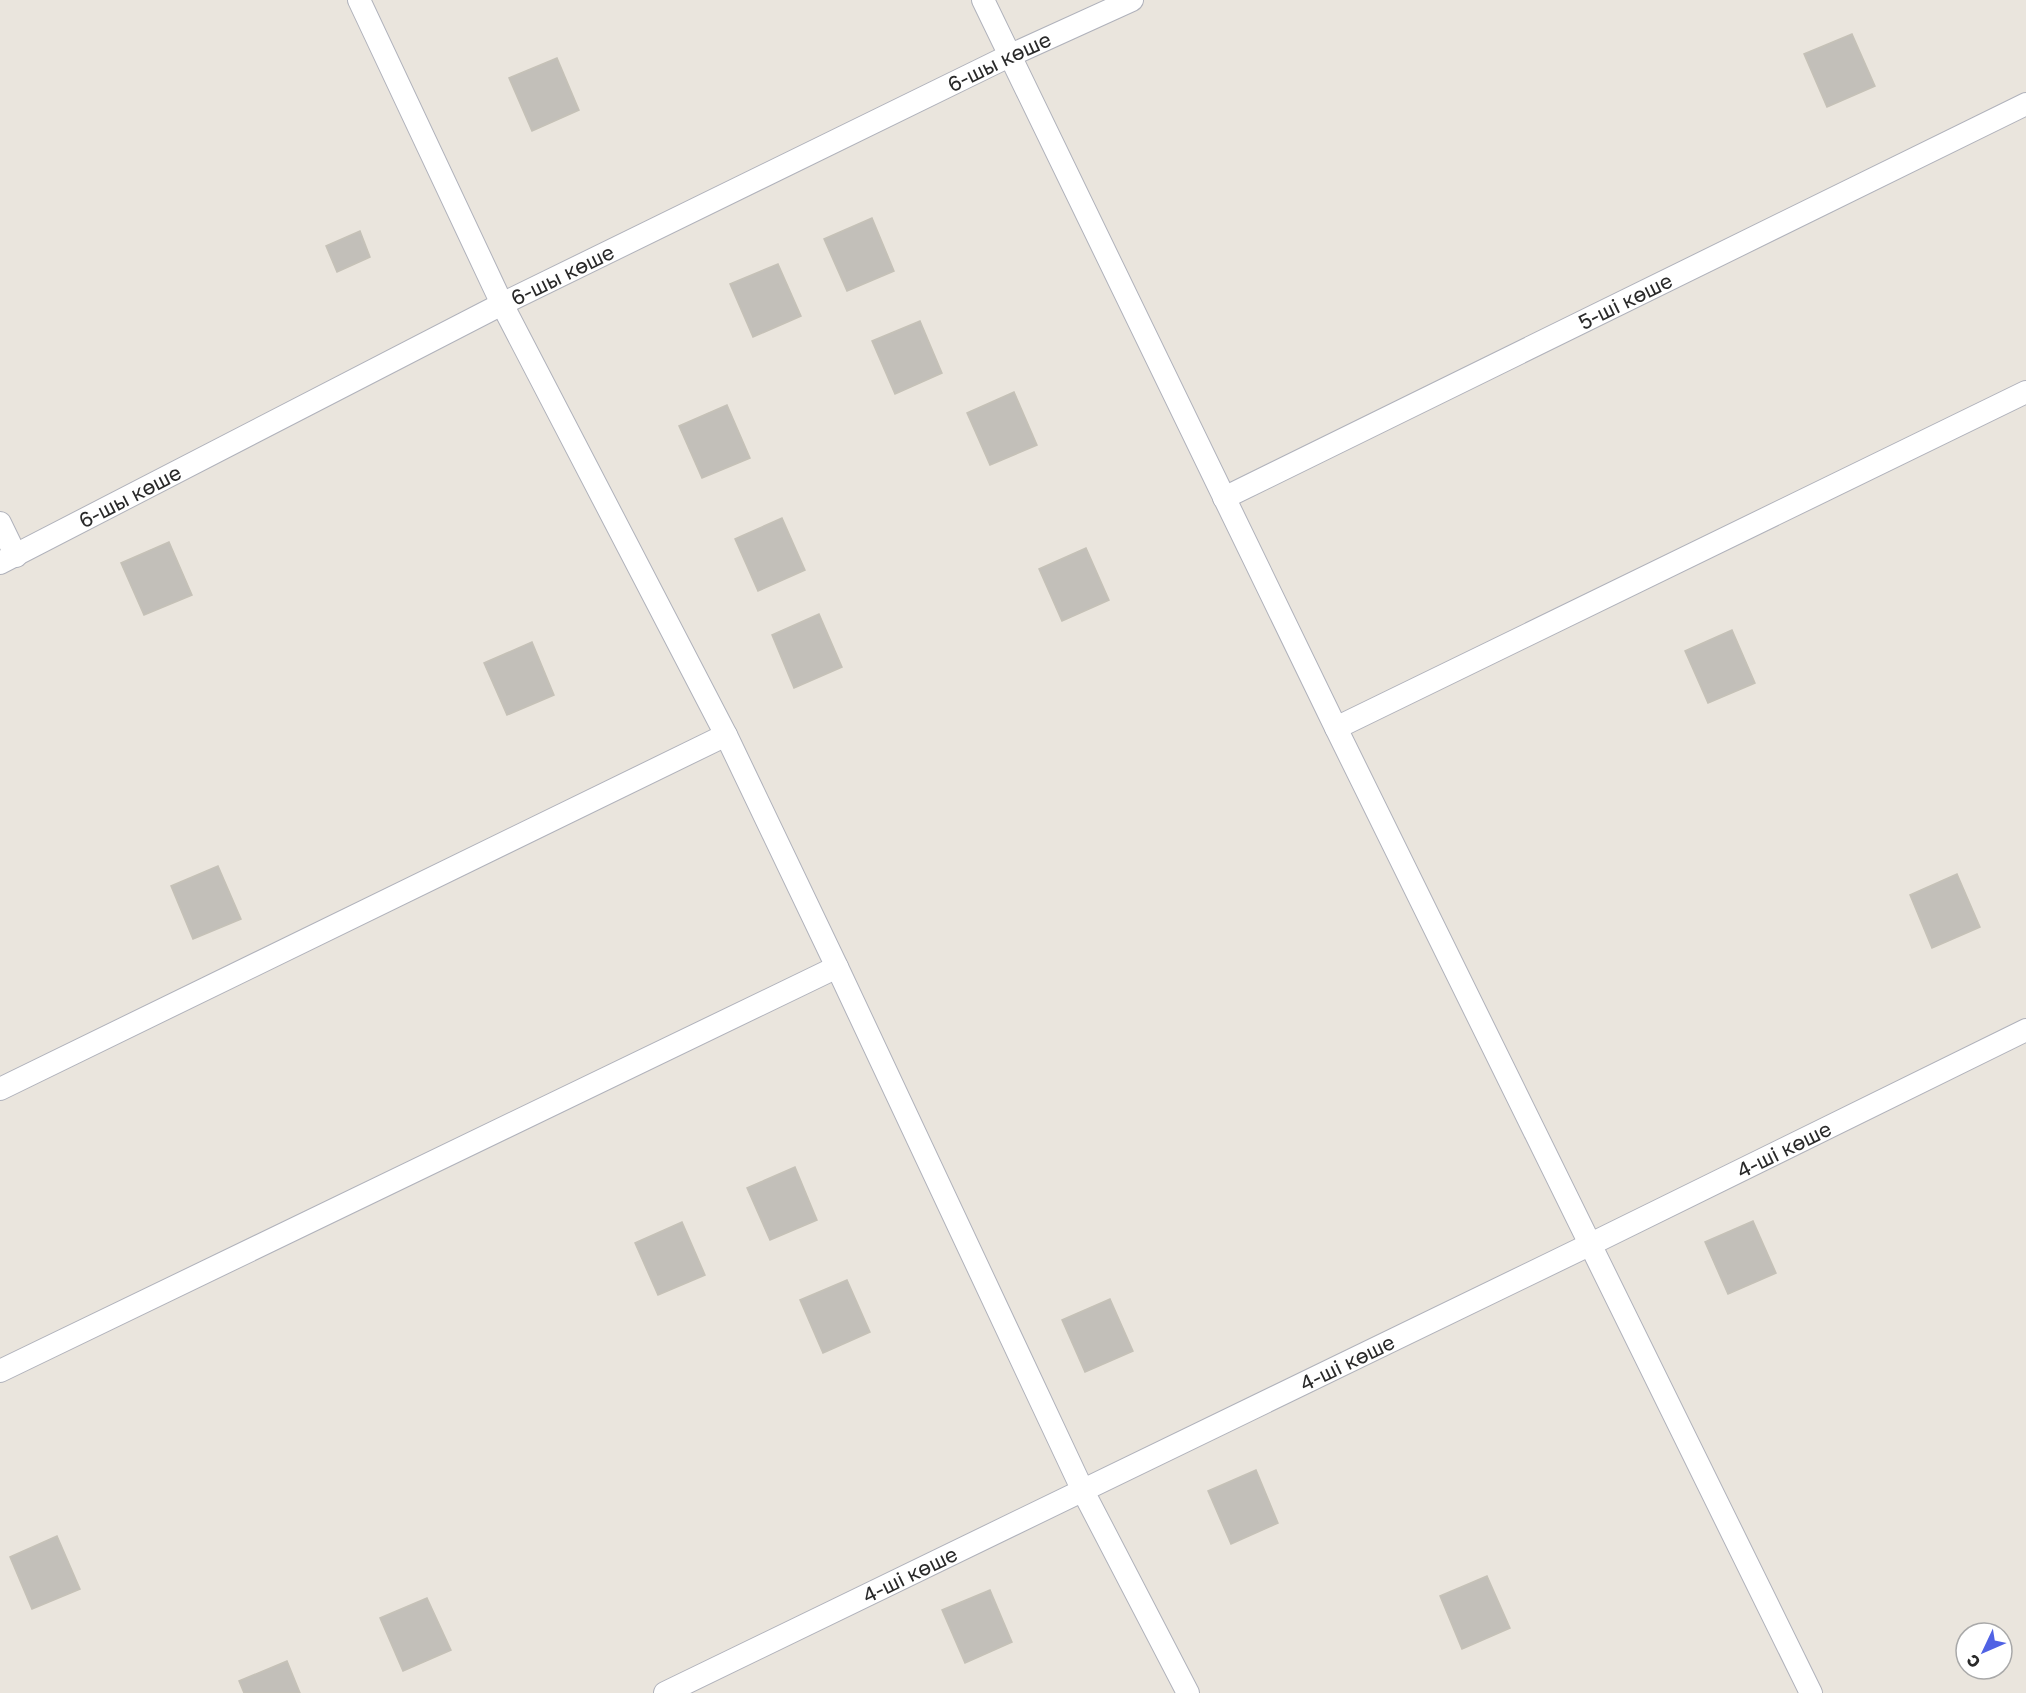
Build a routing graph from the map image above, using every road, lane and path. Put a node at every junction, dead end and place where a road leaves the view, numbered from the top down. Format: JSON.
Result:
{"nodes":[{"id":1,"x":359,"y":0,"type":"edge"},
{"id":2,"x":983,"y":0,"type":"edge"},
{"id":3,"x":1132,"y":0,"type":"edge"},
{"id":4,"x":1011,"y":55,"type":"junction"},
{"id":5,"x":2026,"y":104,"type":"edge"},
{"id":6,"x":502,"y":304,"type":"junction"},
{"id":7,"x":2026,"y":392,"type":"edge"},
{"id":8,"x":1224,"y":498,"type":"junction"},
{"id":9,"x":0,"y":523,"type":"edge"},
{"id":10,"x":8,"y":560,"type":"edge"},
{"id":11,"x":1336,"y":728,"type":"junction"},
{"id":12,"x":726,"y":735,"type":"junction"},
{"id":13,"x":837,"y":967,"type":"junction"},
{"id":14,"x":2026,"y":1030,"type":"edge"},
{"id":15,"x":0,"y":1089,"type":"edge"},
{"id":16,"x":1591,"y":1244,"type":"junction"},
{"id":17,"x":0,"y":1371,"type":"edge"},
{"id":18,"x":1083,"y":1491,"type":"junction"},
{"id":19,"x":665,"y":1693,"type":"edge"},
{"id":20,"x":1188,"y":1693,"type":"edge"},
{"id":21,"x":1811,"y":1693,"type":"edge"}],
"edges":[{"from":1,"to":6,"type":"lane"},
{"from":2,"to":4,"type":"lane"},
{"from":3,"to":4,"type":"lane","name":"6-шы көше"},
{"from":4,"to":6,"type":"lane","name":"6-шы көше"},
{"from":4,"to":8,"type":"lane"},
{"from":5,"to":8,"type":"lane","name":"5-ші көше"},
{"from":6,"to":10,"type":"lane","name":"6-шы көше"},
{"from":6,"to":12,"type":"lane"},
{"from":7,"to":11,"type":"lane"},
{"from":8,"to":11,"type":"lane"},
{"from":9,"to":10,"type":"lane"},
{"from":11,"to":16,"type":"lane"},
{"from":12,"to":13,"type":"lane"},
{"from":12,"to":15,"type":"lane"},
{"from":13,"to":17,"type":"lane"},
{"from":13,"to":18,"type":"lane"},
{"from":14,"to":16,"type":"lane","name":"4-ші көше"},
{"from":16,"to":18,"type":"lane","name":"4-ші көше"},
{"from":16,"to":21,"type":"lane"},
{"from":18,"to":19,"type":"lane","name":"4-ші көше"},
{"from":18,"to":20,"type":"lane"}]}
